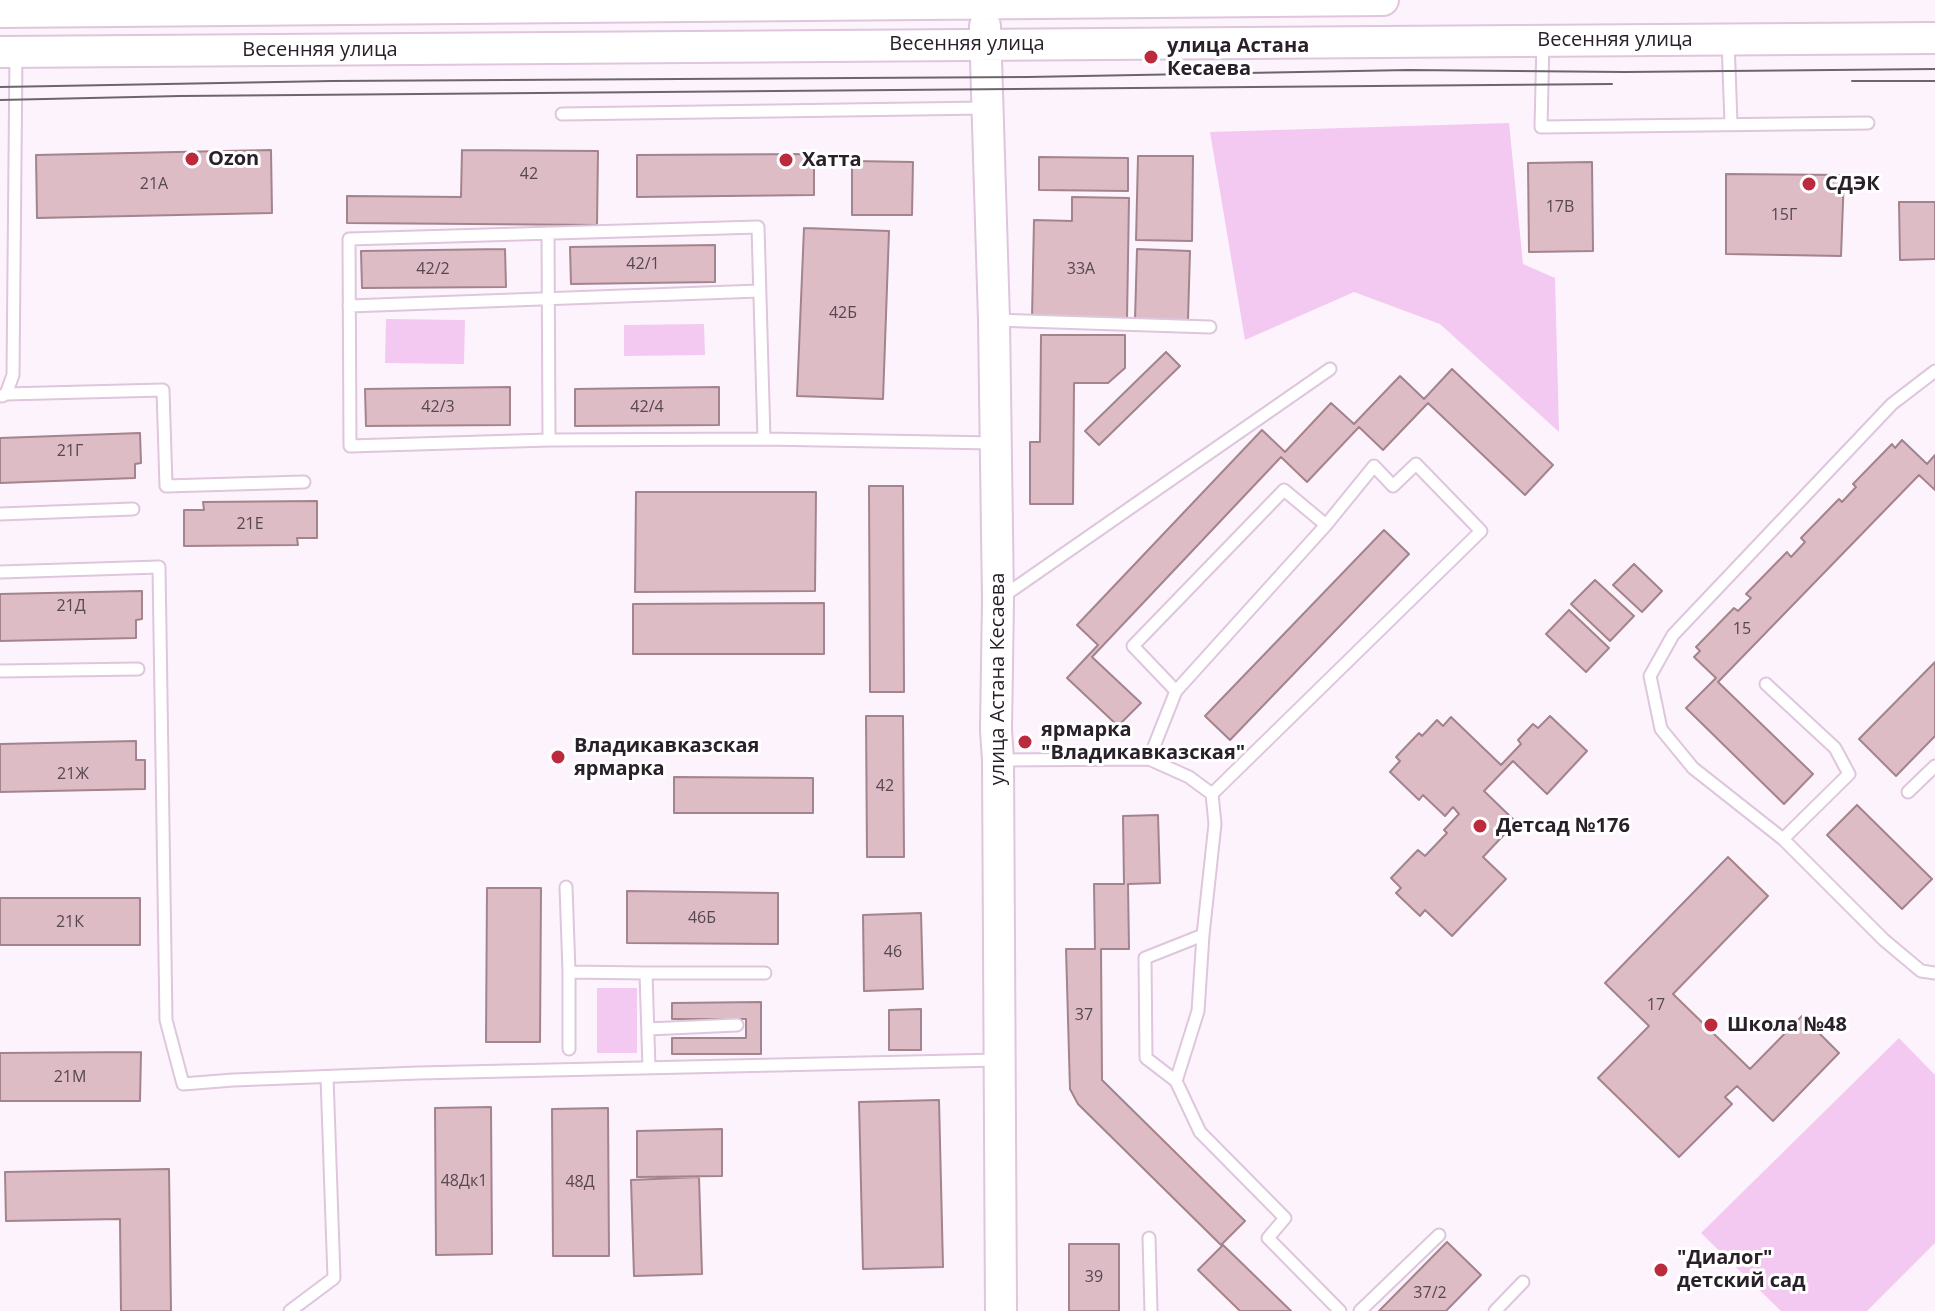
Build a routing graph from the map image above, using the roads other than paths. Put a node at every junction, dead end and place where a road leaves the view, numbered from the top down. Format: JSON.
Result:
{"nodes":[{"id":1,"x":1383,"y":0,"type":"edge"},
{"id":2,"x":1148,"y":1,"type":"edge"},
{"id":3,"x":1232,"y":1,"type":"edge"},
{"id":4,"x":985,"y":2,"type":"edge"},
{"id":5,"x":367,"y":4,"type":"edge"},
{"id":6,"x":509,"y":4,"type":"edge"},
{"id":7,"x":86,"y":6,"type":"edge"},
{"id":8,"x":0,"y":12,"type":"edge"},
{"id":9,"x":1935,"y":38,"type":"edge"},
{"id":10,"x":1728,"y":39,"type":"junction"},
{"id":11,"x":1543,"y":41,"type":"junction"},
{"id":12,"x":986,"y":44,"type":"junction"},
{"id":13,"x":8,"y":52,"type":"edge"},
{"id":14,"x":987,"y":108,"type":"junction"},
{"id":15,"x":562,"y":114,"type":"dead end"},
{"id":16,"x":1868,"y":123,"type":"dead end"},
{"id":17,"x":1731,"y":124,"type":"junction"},
{"id":18,"x":548,"y":233,"type":"junction"},
{"id":19,"x":759,"y":291,"type":"junction"},
{"id":20,"x":549,"y":299,"type":"junction"},
{"id":21,"x":349,"y":306,"type":"junction"},
{"id":22,"x":994,"y":320,"type":"junction"},
{"id":23,"x":1210,"y":327,"type":"dead end"},
{"id":24,"x":1330,"y":369,"type":"dead end"},
{"id":25,"x":1935,"y":371,"type":"edge"},
{"id":26,"x":3,"y":396,"type":"edge"},
{"id":27,"x":764,"y":439,"type":"junction"},
{"id":28,"x":549,"y":440,"type":"junction"},
{"id":29,"x":995,"y":443,"type":"junction"},
{"id":30,"x":304,"y":482,"type":"dead end"},
{"id":31,"x":133,"y":509,"type":"dead end"},
{"id":32,"x":0,"y":514,"type":"edge"},
{"id":33,"x":1326,"y":525,"type":"junction"},
{"id":34,"x":0,"y":572,"type":"edge"},
{"id":35,"x":998,"y":600,"type":"junction"},
{"id":36,"x":138,"y":669,"type":"dead end"},
{"id":37,"x":0,"y":671,"type":"edge"},
{"id":38,"x":1766,"y":684,"type":"dead end"},
{"id":39,"x":1176,"y":691,"type":"junction"},
{"id":40,"x":1149,"y":759,"type":"junction"},
{"id":41,"x":998,"y":760,"type":"junction"},
{"id":42,"x":1935,"y":766,"type":"edge"},
{"id":43,"x":1908,"y":792,"type":"dead end"},
{"id":44,"x":1212,"y":794,"type":"junction"},
{"id":45,"x":1783,"y":839,"type":"junction"},
{"id":46,"x":566,"y":887,"type":"dead end"},
{"id":47,"x":1203,"y":935,"type":"junction"},
{"id":48,"x":569,"y":972,"type":"junction"},
{"id":49,"x":646,"y":973,"type":"junction"},
{"id":50,"x":765,"y":973,"type":"dead end"},
{"id":51,"x":1935,"y":973,"type":"edge"},
{"id":52,"x":737,"y":1025,"type":"dead end"},
{"id":53,"x":648,"y":1029,"type":"junction"},
{"id":54,"x":569,"y":1049,"type":"dead end"},
{"id":55,"x":1000,"y":1060,"type":"junction"},
{"id":56,"x":649,"y":1068,"type":"junction"},
{"id":57,"x":327,"y":1077,"type":"junction"},
{"id":58,"x":1176,"y":1081,"type":"junction"},
{"id":59,"x":1439,"y":1235,"type":"dead end"},
{"id":60,"x":1149,"y":1238,"type":"dead end"},
{"id":61,"x":1523,"y":1282,"type":"dead end"},
{"id":62,"x":290,"y":1311,"type":"edge"},
{"id":63,"x":1001,"y":1311,"type":"edge"},
{"id":64,"x":1151,"y":1311,"type":"edge"},
{"id":65,"x":1340,"y":1311,"type":"edge"},
{"id":66,"x":1360,"y":1311,"type":"edge"},
{"id":67,"x":1495,"y":1311,"type":"edge"}],
"edges":[{"from":1,"to":3,"type":"street","name":"Весенняя улица"},
{"from":2,"to":3,"type":"street","name":"Весенняя улица"},
{"from":2,"to":4,"type":"street","name":"Весенняя улица"},
{"from":4,"to":6,"type":"street","name":"Весенняя улица"},
{"from":4,"to":12,"type":"street","name":"улица Астана Кесаева"},
{"from":5,"to":6,"type":"street","name":"Весенняя улица"},
{"from":5,"to":7,"type":"street","name":"Весенняя улица"},
{"from":7,"to":8,"type":"street","name":"Весенняя улица"},
{"from":9,"to":10,"type":"street","name":"Весенняя улица"},
{"from":10,"to":11,"type":"street","name":"Весенняя улица"},
{"from":10,"to":17,"type":"lane"},
{"from":11,"to":12,"type":"street","name":"Весенняя улица"},
{"from":11,"to":17,"type":"lane"},
{"from":12,"to":13,"type":"street","name":"Весенняя улица"},
{"from":12,"to":14,"type":"street","name":"улица Астана Кесаева"},
{"from":13,"to":26,"type":"lane"},
{"from":14,"to":15,"type":"lane"},
{"from":14,"to":22,"type":"street","name":"улица Астана Кесаева"},
{"from":16,"to":17,"type":"lane"},
{"from":18,"to":19,"type":"lane"},
{"from":18,"to":20,"type":"lane"},
{"from":18,"to":21,"type":"lane"},
{"from":19,"to":20,"type":"lane"},
{"from":19,"to":27,"type":"lane"},
{"from":20,"to":21,"type":"lane"},
{"from":20,"to":28,"type":"lane"},
{"from":21,"to":28,"type":"lane"},
{"from":22,"to":23,"type":"lane"},
{"from":22,"to":29,"type":"street","name":"улица Астана Кесаева"},
{"from":24,"to":35,"type":"lane"},
{"from":25,"to":45,"type":"lane"},
{"from":26,"to":30,"type":"lane"},
{"from":27,"to":28,"type":"lane"},
{"from":27,"to":29,"type":"lane"},
{"from":29,"to":35,"type":"street","name":"улица Астана Кесаева"},
{"from":31,"to":32,"type":"lane"},
{"from":33,"to":39,"type":"lane"},
{"from":33,"to":39,"type":"lane"},
{"from":33,"to":44,"type":"lane"},
{"from":34,"to":57,"type":"lane"},
{"from":35,"to":41,"type":"street","name":"улица Астана Кесаева"},
{"from":36,"to":37,"type":"lane"},
{"from":38,"to":45,"type":"lane"},
{"from":39,"to":40,"type":"lane"},
{"from":40,"to":41,"type":"lane"},
{"from":40,"to":44,"type":"lane"},
{"from":41,"to":55,"type":"street","name":"улица Астана Кесаева"},
{"from":42,"to":43,"type":"lane"},
{"from":44,"to":47,"type":"lane"},
{"from":45,"to":51,"type":"lane"},
{"from":46,"to":48,"type":"lane"},
{"from":47,"to":58,"type":"lane"},
{"from":47,"to":58,"type":"lane"},
{"from":48,"to":49,"type":"lane"},
{"from":48,"to":54,"type":"lane"},
{"from":49,"to":50,"type":"lane"},
{"from":49,"to":53,"type":"lane"},
{"from":52,"to":53,"type":"lane"},
{"from":53,"to":56,"type":"lane"},
{"from":55,"to":56,"type":"lane"},
{"from":55,"to":63,"type":"street","name":"улица Астана Кесаева"},
{"from":56,"to":57,"type":"lane"},
{"from":57,"to":62,"type":"lane"},
{"from":58,"to":65,"type":"lane"},
{"from":59,"to":66,"type":"lane"},
{"from":60,"to":64,"type":"lane"},
{"from":61,"to":67,"type":"lane"}]}
